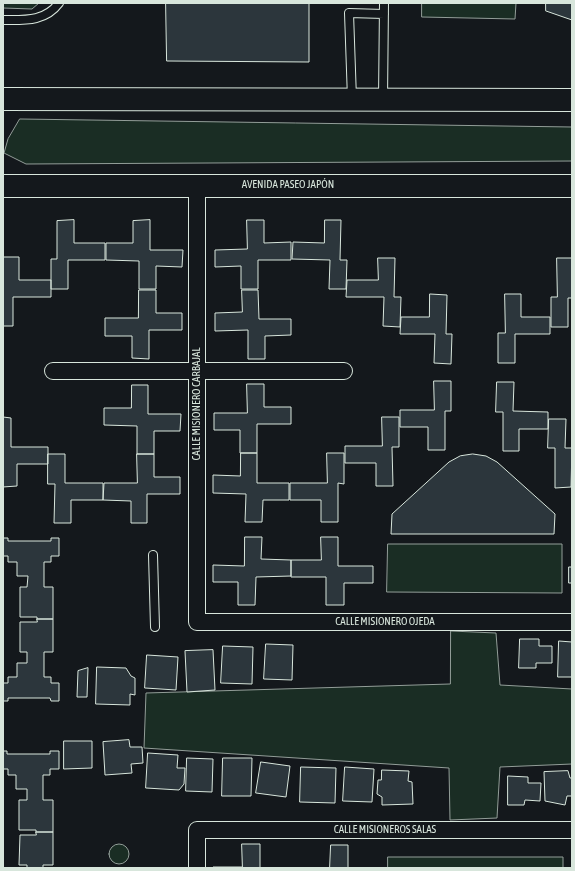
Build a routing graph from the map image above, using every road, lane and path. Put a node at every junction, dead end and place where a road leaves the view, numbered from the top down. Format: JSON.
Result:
{"nodes":[{"id":1,"x":59,"y":3,"type":"edge"},
{"id":2,"x":384,"y":3,"type":"edge"},
{"id":3,"x":384,"y":14,"type":"junction"},
{"id":4,"x":3,"y":20,"type":"edge"},
{"id":5,"x":3,"y":99,"type":"edge"},
{"id":6,"x":352,"y":100,"type":"junction"},
{"id":7,"x":384,"y":100,"type":"junction"},
{"id":8,"x":572,"y":100,"type":"edge"},
{"id":9,"x":197,"y":185,"type":"junction"},
{"id":10,"x":3,"y":186,"type":"edge"},
{"id":11,"x":572,"y":186,"type":"edge"},
{"id":12,"x":53,"y":371,"type":"dead end"},
{"id":13,"x":197,"y":371,"type":"junction"},
{"id":14,"x":344,"y":371,"type":"dead end"},
{"id":15,"x":153,"y":555,"type":"dead end"},
{"id":16,"x":197,"y":622,"type":"joint"},
{"id":17,"x":572,"y":622,"type":"edge"},
{"id":18,"x":155,"y":627,"type":"dead end"},
{"id":19,"x":572,"y":830,"type":"edge"},
{"id":20,"x":197,"y":868,"type":"edge"}],
"edges":[{"from":1,"to":4,"type":"lane"},
{"from":2,"to":3,"type":"lane"},
{"from":3,"to":6,"type":"lane"},
{"from":3,"to":7,"type":"lane"},
{"from":5,"to":6,"type":"main road"},
{"from":6,"to":7,"type":"main road"},
{"from":7,"to":8,"type":"main road"},
{"from":9,"to":10,"type":"main road","name":"AVENIDA PASEO JAPÓN"},
{"from":9,"to":11,"type":"main road","name":"AVENIDA PASEO JAPÓN"},
{"from":9,"to":13,"type":"street","name":"CALLE MISIONERO CARBAJAL"},
{"from":12,"to":13,"type":"street"},
{"from":13,"to":14,"type":"street"},
{"from":13,"to":16,"type":"street","name":"CALLE MISIONERO CARBAJAL"},
{"from":15,"to":18,"type":"lane"},
{"from":16,"to":17,"type":"street","name":"CALLE MISIONERO OJEDA"},
{"from":19,"to":20,"type":"street","name":"CALLE MISIONEROS SALAS"}]}
